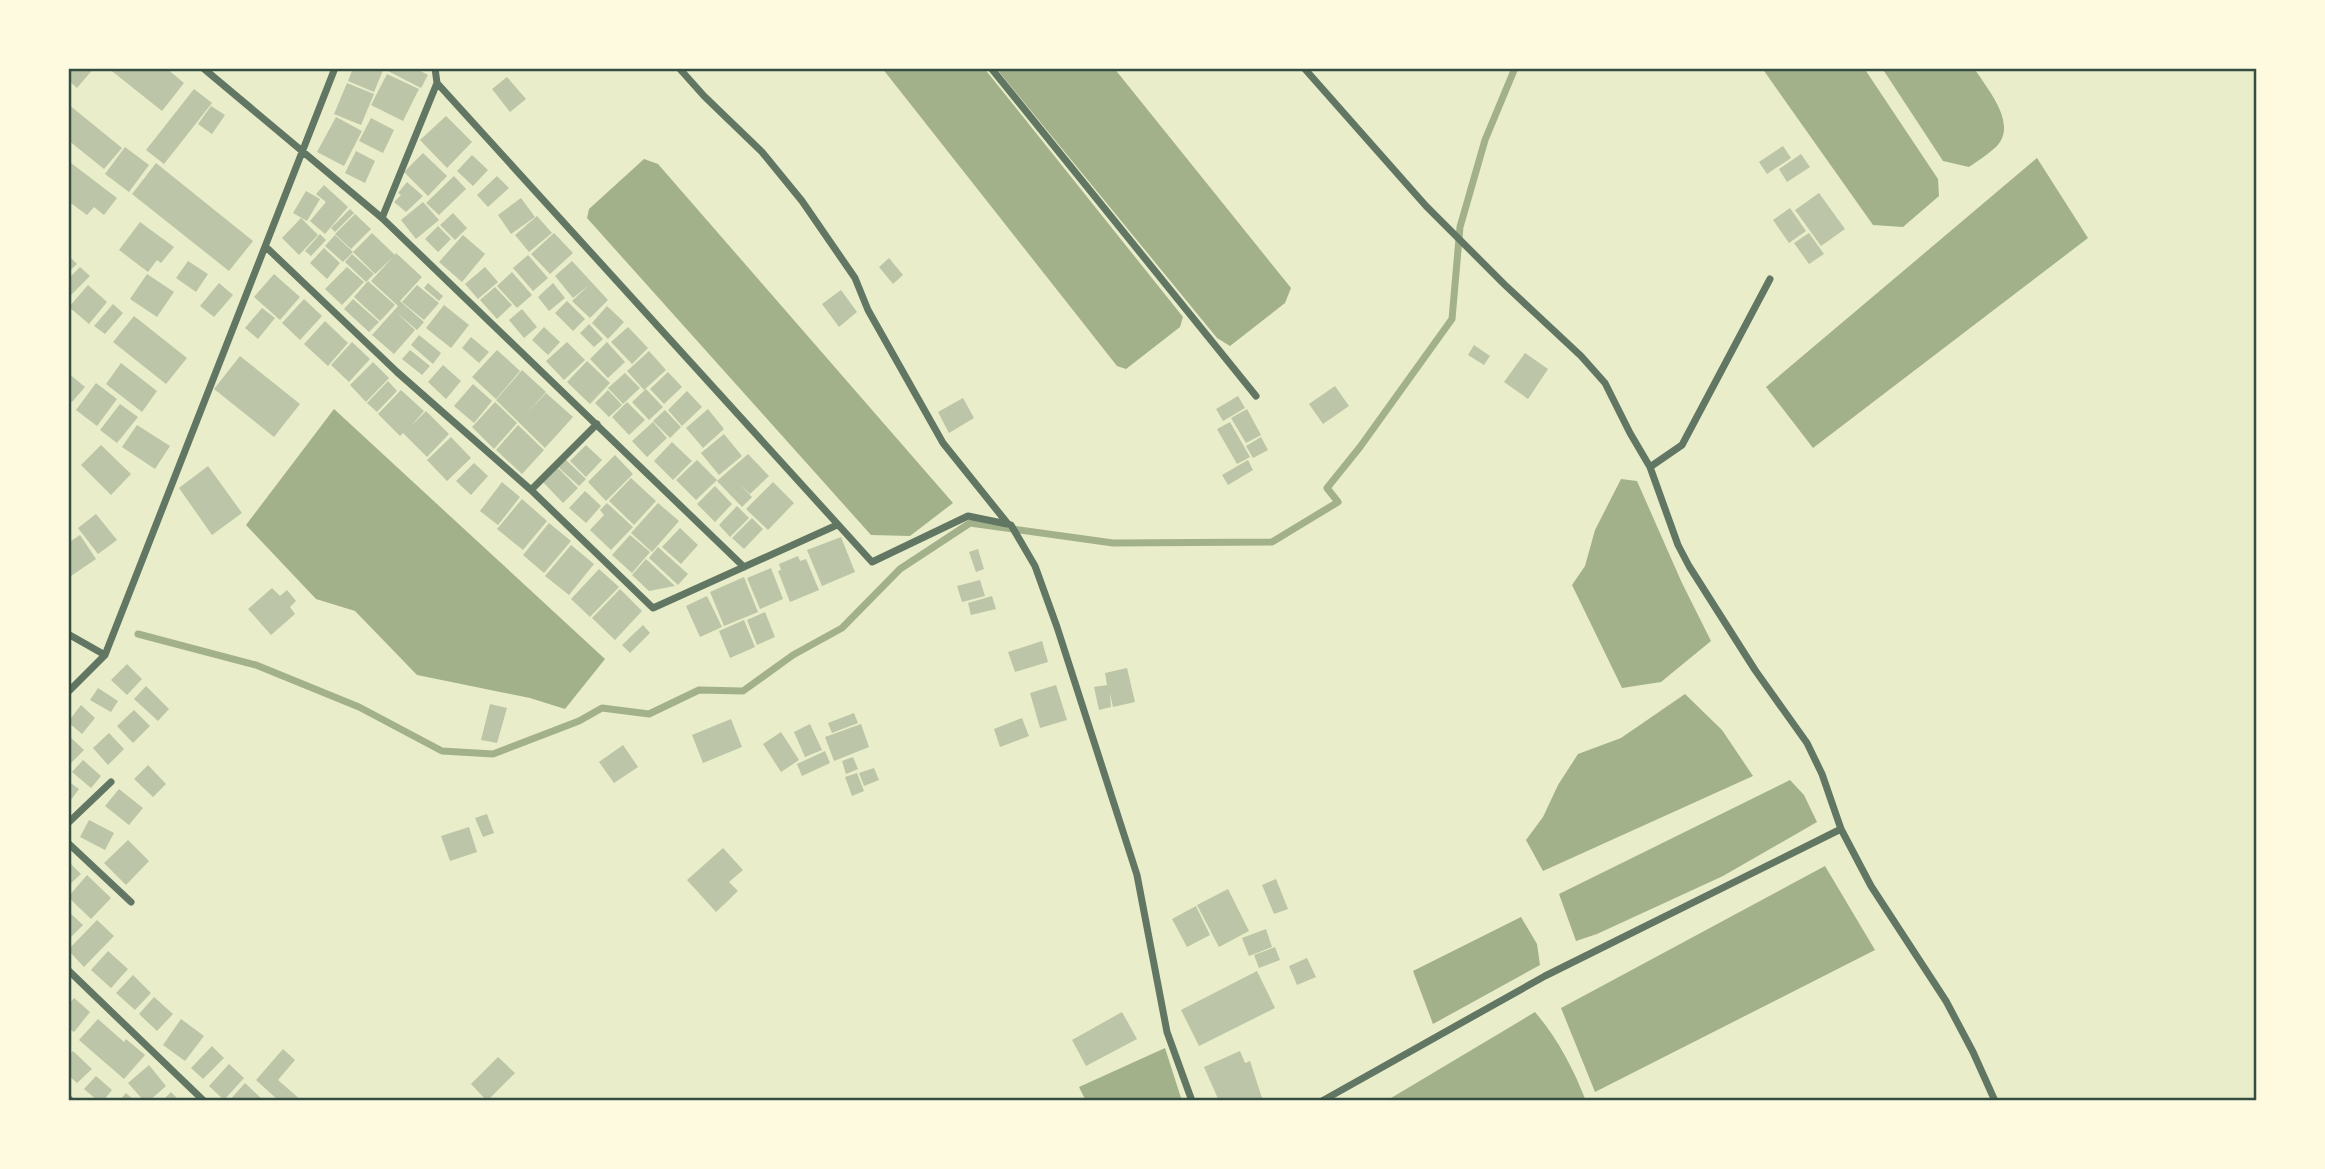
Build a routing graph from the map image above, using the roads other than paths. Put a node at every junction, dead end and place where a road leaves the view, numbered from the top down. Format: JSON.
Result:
{"nodes":[{"id":1,"x":203,"y":68,"type":"edge"},
{"id":2,"x":335,"y":68,"type":"edge"},
{"id":3,"x":435,"y":68,"type":"edge"},
{"id":4,"x":679,"y":68,"type":"edge"},
{"id":5,"x":991,"y":68,"type":"edge"},
{"id":6,"x":1304,"y":68,"type":"edge"},
{"id":7,"x":437,"y":83,"type":"junction"},
{"id":8,"x":303,"y":153,"type":"junction"},
{"id":9,"x":382,"y":218,"type":"junction"},
{"id":10,"x":266,"y":247,"type":"junction"},
{"id":11,"x":1770,"y":279,"type":"dead end"},
{"id":12,"x":1256,"y":396,"type":"dead end"},
{"id":13,"x":597,"y":424,"type":"junction"},
{"id":14,"x":1650,"y":467,"type":"junction"},
{"id":15,"x":531,"y":490,"type":"junction"},
{"id":16,"x":1007,"y":524,"type":"junction"},
{"id":17,"x":837,"y":525,"type":"junction"},
{"id":18,"x":744,"y":567,"type":"junction"},
{"id":19,"x":68,"y":634,"type":"edge"},
{"id":20,"x":104,"y":655,"type":"junction"},
{"id":21,"x":68,"y":692,"type":"edge"},
{"id":22,"x":111,"y":782,"type":"dead end"},
{"id":23,"x":68,"y":823,"type":"edge"},
{"id":24,"x":1841,"y":830,"type":"junction"},
{"id":25,"x":68,"y":843,"type":"edge"},
{"id":26,"x":131,"y":902,"type":"dead end"},
{"id":27,"x":68,"y":971,"type":"edge"},
{"id":28,"x":204,"y":1101,"type":"edge"},
{"id":29,"x":1192,"y":1101,"type":"edge"},
{"id":30,"x":1322,"y":1101,"type":"edge"},
{"id":31,"x":1995,"y":1101,"type":"edge"}],
"edges":[{"from":1,"to":8,"type":"street"},
{"from":2,"to":8,"type":"street"},
{"from":3,"to":7,"type":"street"},
{"from":4,"to":16,"type":"street"},
{"from":5,"to":12,"type":"street"},
{"from":6,"to":14,"type":"street"},
{"from":7,"to":9,"type":"street"},
{"from":7,"to":17,"type":"street"},
{"from":8,"to":9,"type":"street"},
{"from":8,"to":10,"type":"street"},
{"from":9,"to":13,"type":"street"},
{"from":10,"to":15,"type":"street"},
{"from":10,"to":20,"type":"street"},
{"from":11,"to":14,"type":"street"},
{"from":13,"to":15,"type":"street"},
{"from":13,"to":18,"type":"street"},
{"from":14,"to":24,"type":"street"},
{"from":15,"to":18,"type":"street"},
{"from":16,"to":17,"type":"street"},
{"from":16,"to":29,"type":"street"},
{"from":17,"to":18,"type":"street"},
{"from":19,"to":20,"type":"street"},
{"from":20,"to":21,"type":"street"},
{"from":22,"to":23,"type":"street"},
{"from":24,"to":30,"type":"street"},
{"from":24,"to":31,"type":"street"},
{"from":25,"to":26,"type":"street"},
{"from":27,"to":28,"type":"street"}]}
